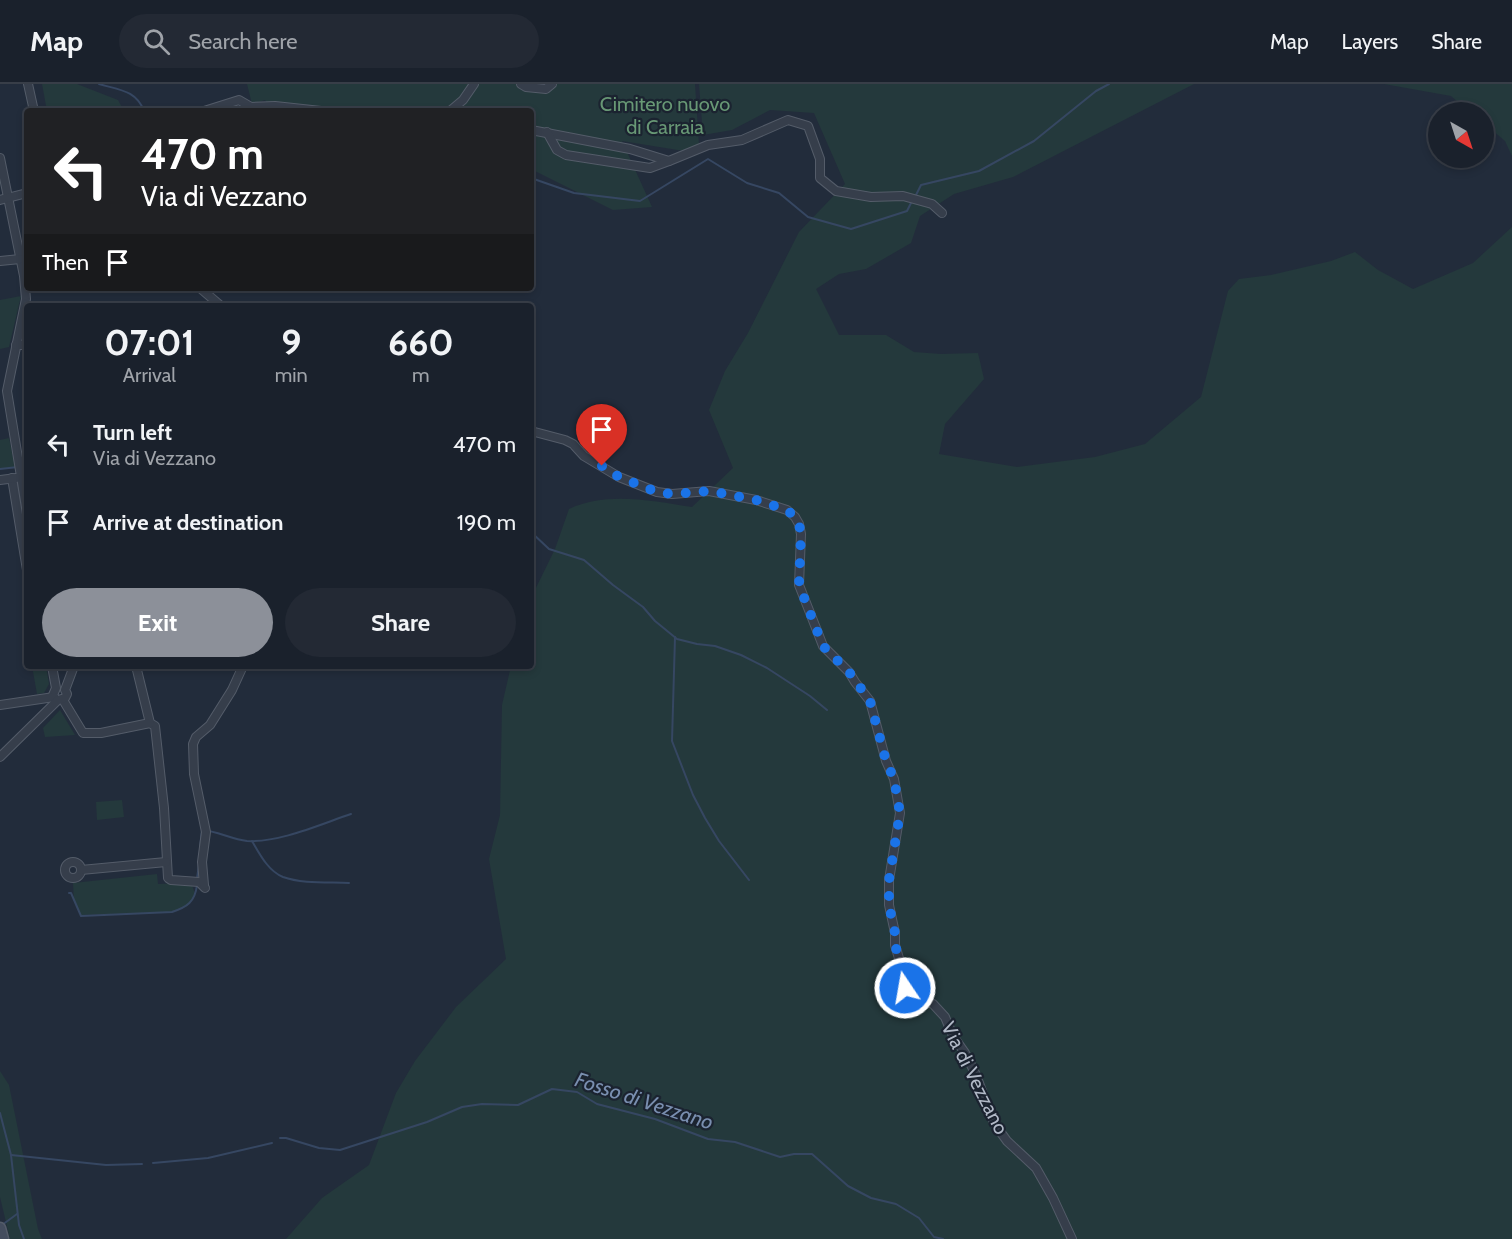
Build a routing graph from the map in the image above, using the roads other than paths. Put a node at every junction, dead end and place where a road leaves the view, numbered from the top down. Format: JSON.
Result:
{"nodes":[{"id":1,"x":28,"y":84,"type":"edge"},
{"id":2,"x":474,"y":84,"type":"edge"},
{"id":3,"x":521,"y":84,"type":"edge"},
{"id":4,"x":552,"y":84,"type":"edge"},
{"id":5,"x":33,"y":108,"type":"edge"},
{"id":6,"x":214,"y":108,"type":"edge"},
{"id":7,"x":293,"y":108,"type":"edge"},
{"id":8,"x":454,"y":108,"type":"edge"},
{"id":9,"x":534,"y":130,"type":"edge"},
{"id":10,"x":547,"y":132,"type":"junction"},
{"id":11,"x":600,"y":143,"type":"junction"},
{"id":12,"x":0,"y":158,"type":"edge"},
{"id":13,"x":597,"y":160,"type":"junction"},
{"id":14,"x":669,"y":161,"type":"junction"},
{"id":15,"x":24,"y":193,"type":"edge"},
{"id":16,"x":4,"y":199,"type":"edge"},
{"id":17,"x":942,"y":213,"type":"dead end"},
{"id":18,"x":20,"y":259,"type":"junction"},
{"id":19,"x":0,"y":261,"type":"edge"},
{"id":20,"x":24,"y":286,"type":"edge"},
{"id":21,"x":204,"y":291,"type":"edge"},
{"id":22,"x":218,"y":303,"type":"edge"},
{"id":23,"x":24,"y":308,"type":"edge"},
{"id":24,"x":16,"y":345,"type":"junction"},
{"id":25,"x":24,"y":345,"type":"edge"},
{"id":26,"x":534,"y":432,"type":"edge"},
{"id":27,"x":20,"y":474,"type":"junction"},
{"id":28,"x":12,"y":478,"type":"junction"},
{"id":29,"x":0,"y":480,"type":"edge"},
{"id":30,"x":24,"y":496,"type":"edge"},
{"id":31,"x":24,"y":552,"type":"edge"},
{"id":32,"x":53,"y":669,"type":"edge"},
{"id":33,"x":74,"y":669,"type":"edge"},
{"id":34,"x":137,"y":669,"type":"edge"},
{"id":35,"x":242,"y":669,"type":"edge"},
{"id":36,"x":58,"y":696,"type":"junction"},
{"id":37,"x":0,"y":705,"type":"edge"},
{"id":38,"x":150,"y":723,"type":"junction"},
{"id":39,"x":0,"y":757,"type":"edge"},
{"id":40,"x":166,"y":862,"type":"junction"},
{"id":41,"x":81,"y":870,"type":"dead end"},
{"id":42,"x":0,"y":1228,"type":"edge"},
{"id":43,"x":3,"y":1239,"type":"edge"},
{"id":44,"x":1072,"y":1239,"type":"edge"}],
"edges":[{"from":1,"to":5,"type":"street"},
{"from":2,"to":8,"type":"street"},
{"from":3,"to":4,"type":"street"},
{"from":6,"to":7,"type":"street"},
{"from":9,"to":10,"type":"street"},
{"from":10,"to":11,"type":"street"},
{"from":10,"to":13,"type":"street"},
{"from":11,"to":13,"type":"street"},
{"from":11,"to":14,"type":"street"},
{"from":12,"to":16,"type":"street"},
{"from":13,"to":14,"type":"street"},
{"from":14,"to":17,"type":"street"},
{"from":15,"to":16,"type":"street"},
{"from":16,"to":18,"type":"street"},
{"from":18,"to":19,"type":"street"},
{"from":18,"to":20,"type":"street"},
{"from":21,"to":22,"type":"street"},
{"from":23,"to":24,"type":"street"},
{"from":24,"to":25,"type":"street"},
{"from":24,"to":27,"type":"street"},
{"from":26,"to":44,"type":"street","name":"Via di Vezzano"},
{"from":27,"to":28,"type":"street"},
{"from":27,"to":30,"type":"street"},
{"from":28,"to":29,"type":"street"},
{"from":28,"to":31,"type":"street"},
{"from":32,"to":36,"type":"street"},
{"from":33,"to":36,"type":"street"},
{"from":34,"to":38,"type":"street"},
{"from":35,"to":40,"type":"street"},
{"from":36,"to":37,"type":"street"},
{"from":36,"to":38,"type":"street"},
{"from":36,"to":39,"type":"street"},
{"from":38,"to":40,"type":"street"},
{"from":40,"to":41,"type":"street"},
{"from":42,"to":43,"type":"main road"}]}
